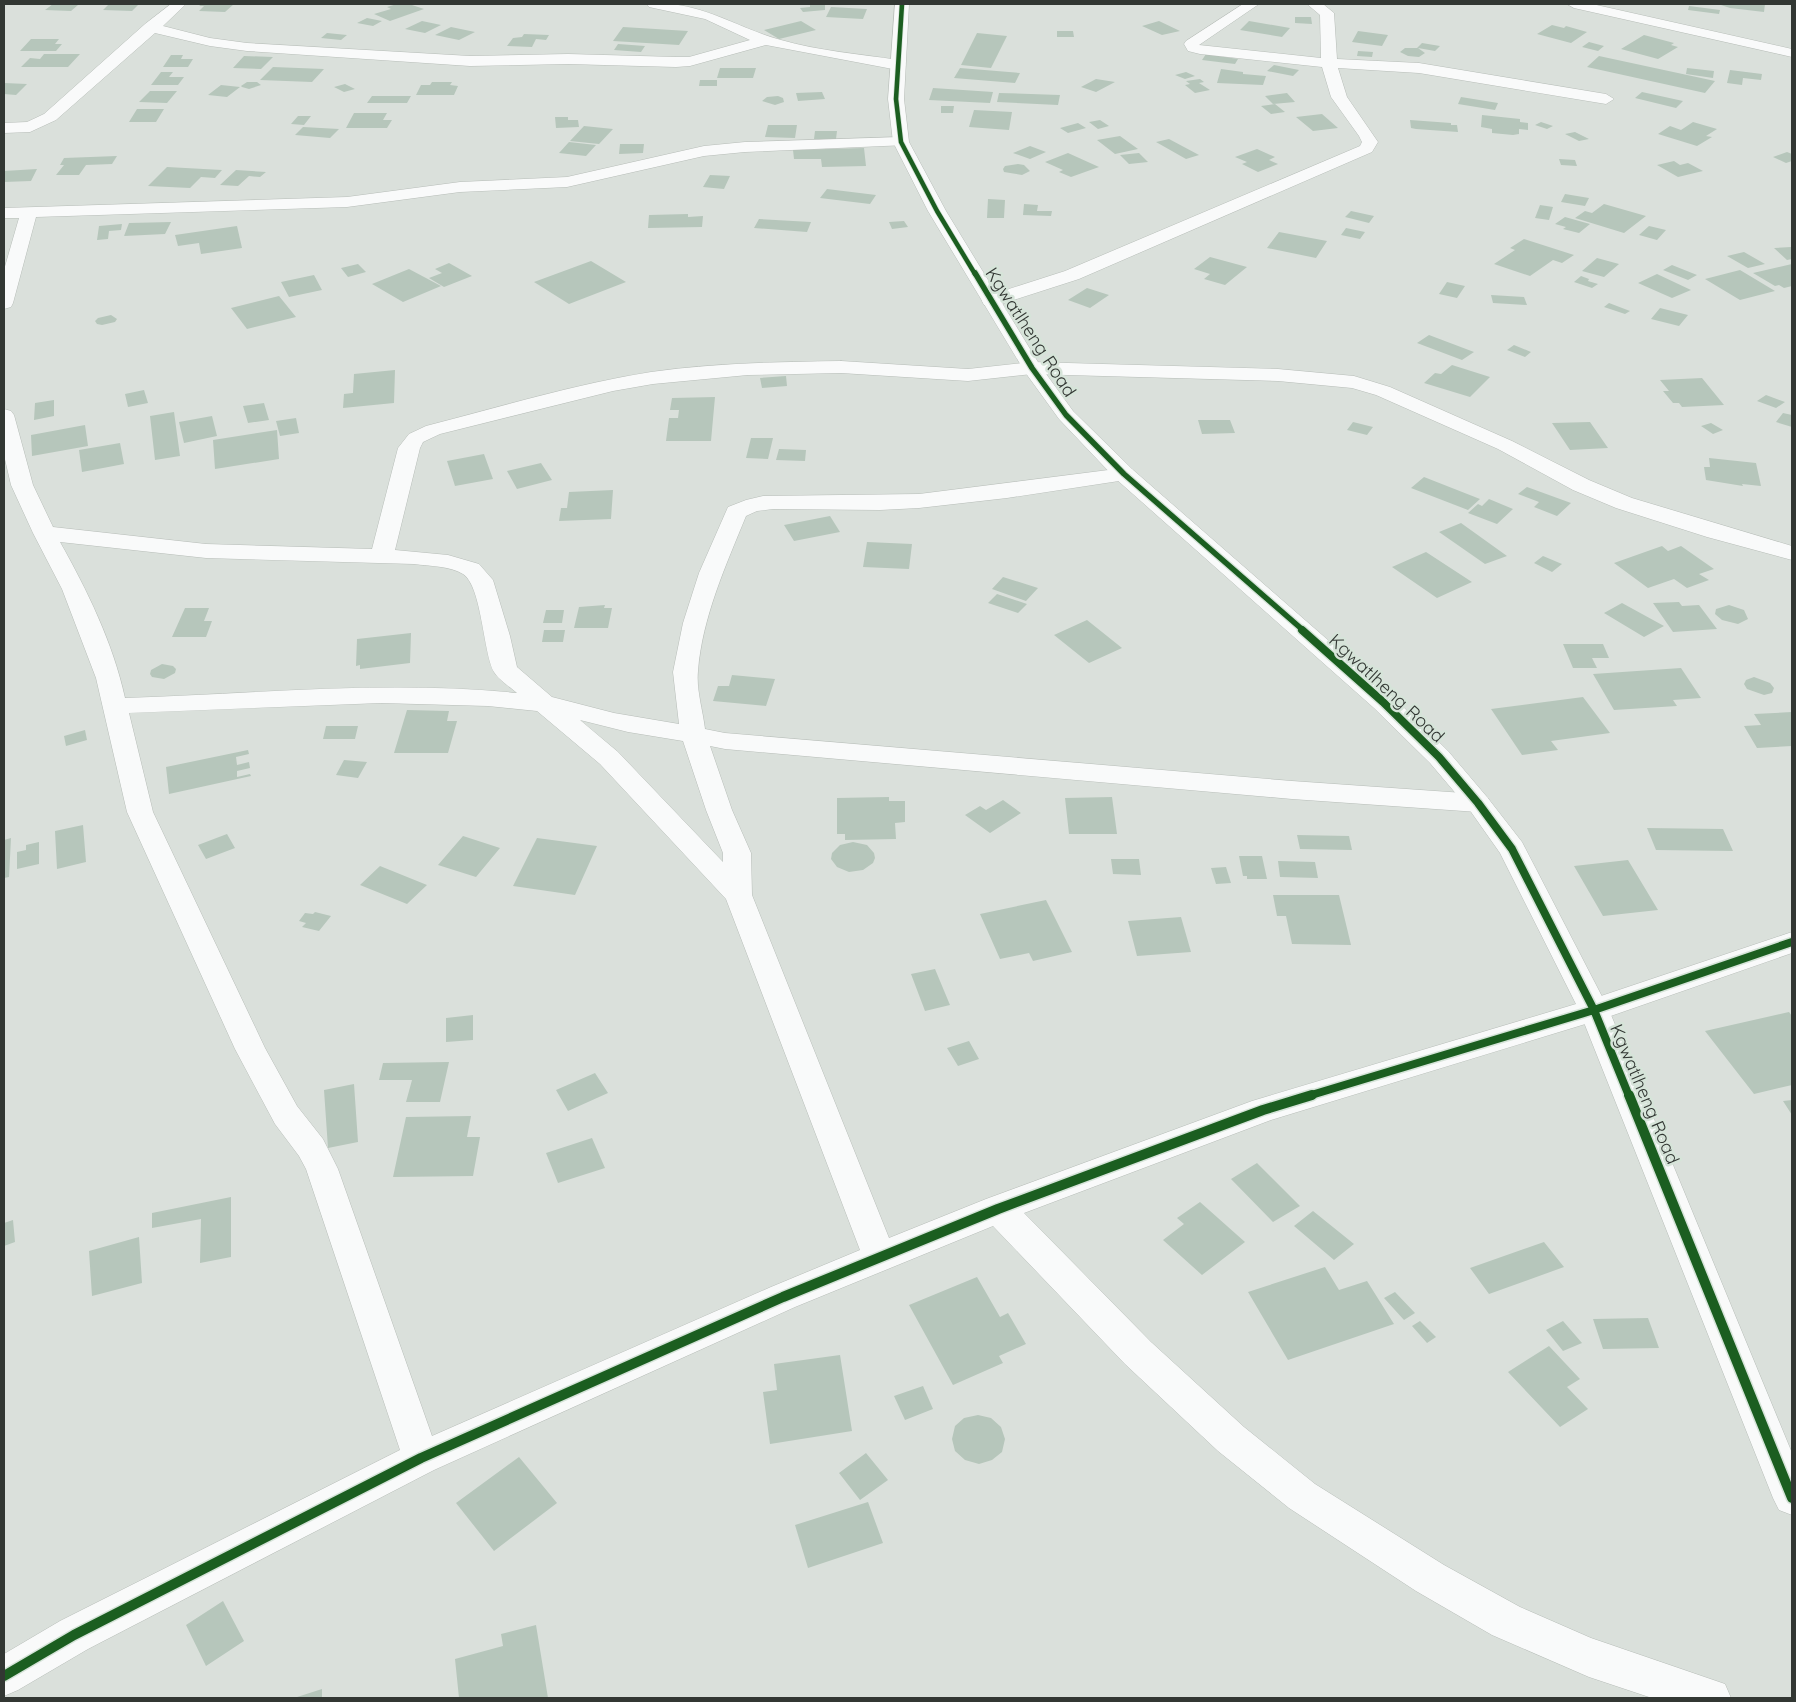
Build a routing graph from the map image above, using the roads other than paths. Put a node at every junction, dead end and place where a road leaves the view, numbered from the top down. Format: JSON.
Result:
{"nodes":[{"id":1,"x":179,"y":4,"type":"edge"},
{"id":2,"x":654,"y":4,"type":"edge"},
{"id":3,"x":902,"y":4,"type":"edge"},
{"id":4,"x":1252,"y":4,"type":"edge"},
{"id":5,"x":1314,"y":4,"type":"edge"},
{"id":6,"x":1574,"y":4,"type":"edge"},
{"id":7,"x":691,"y":8,"type":"edge"},
{"id":8,"x":150,"y":27,"type":"junction"},
{"id":9,"x":764,"y":41,"type":"junction"},
{"id":10,"x":1792,"y":53,"type":"edge"},
{"id":11,"x":1331,"y":63,"type":"junction"},
{"id":12,"x":898,"y":65,"type":"junction"},
{"id":13,"x":1606,"y":99,"type":"dead end"},
{"id":14,"x":4,"y":128,"type":"edge"},
{"id":15,"x":901,"y":142,"type":"junction"},
{"id":16,"x":29,"y":212,"type":"junction"},
{"id":17,"x":4,"y":213,"type":"edge"},
{"id":18,"x":991,"y":301,"type":"junction"},
{"id":19,"x":4,"y":303,"type":"edge"},
{"id":20,"x":1032,"y":368,"type":"junction"},
{"id":21,"x":4,"y":416,"type":"edge"},
{"id":22,"x":1124,"y":474,"type":"junction"},
{"id":23,"x":44,"y":533,"type":"junction"},
{"id":24,"x":1792,"y":553,"type":"edge"},
{"id":25,"x":382,"y":555,"type":"junction"},
{"id":26,"x":542,"y":703,"type":"junction"},
{"id":27,"x":114,"y":706,"type":"junction"},
{"id":28,"x":692,"y":733,"type":"junction"},
{"id":29,"x":1478,"y":803,"type":"junction"},
{"id":30,"x":738,"y":895,"type":"junction"},
{"id":31,"x":1792,"y":942,"type":"edge"},
{"id":32,"x":1594,"y":1010,"type":"junction"},
{"id":33,"x":998,"y":1209,"type":"junction"},
{"id":34,"x":880,"y":1257,"type":"junction"},
{"id":35,"x":421,"y":1458,"type":"junction"},
{"id":36,"x":1790,"y":1488,"type":"edge"},
{"id":37,"x":4,"y":1676,"type":"edge"},
{"id":38,"x":1712,"y":1698,"type":"edge"}],
"edges":[{"from":1,"to":8,"type":"street"},
{"from":2,"to":7,"type":"street"},
{"from":3,"to":12,"type":"street","name":"Kgwatlheng Road"},
{"from":4,"to":11,"type":"street"},
{"from":5,"to":11,"type":"street"},
{"from":6,"to":10,"type":"street"},
{"from":7,"to":9,"type":"street"},
{"from":8,"to":9,"type":"street"},
{"from":8,"to":14,"type":"street"},
{"from":9,"to":12,"type":"street"},
{"from":11,"to":13,"type":"street"},
{"from":11,"to":18,"type":"street"},
{"from":12,"to":15,"type":"street","name":"Kgwatlheng Road"},
{"from":15,"to":16,"type":"street"},
{"from":15,"to":18,"type":"street","name":"Kgwatlheng Road"},
{"from":16,"to":17,"type":"street"},
{"from":16,"to":19,"type":"street"},
{"from":18,"to":20,"type":"street","name":"Kgwatlheng Road"},
{"from":20,"to":22,"type":"street","name":"Kgwatlheng Road"},
{"from":20,"to":24,"type":"street"},
{"from":20,"to":25,"type":"street"},
{"from":21,"to":23,"type":"street"},
{"from":22,"to":28,"type":"street"},
{"from":22,"to":29,"type":"street","name":"Kgwatlheng Road"},
{"from":23,"to":25,"type":"street"},
{"from":23,"to":27,"type":"street"},
{"from":25,"to":26,"type":"street"},
{"from":26,"to":27,"type":"street"},
{"from":26,"to":28,"type":"street"},
{"from":26,"to":30,"type":"street"},
{"from":27,"to":35,"type":"street"},
{"from":28,"to":29,"type":"street"},
{"from":28,"to":30,"type":"street"},
{"from":29,"to":32,"type":"street","name":"Kgwatlheng Road"},
{"from":30,"to":34,"type":"street"},
{"from":31,"to":32,"type":"street"},
{"from":32,"to":33,"type":"street"},
{"from":32,"to":36,"type":"street","name":"Kgwatlheng Road"},
{"from":33,"to":34,"type":"street"},
{"from":33,"to":38,"type":"street"},
{"from":34,"to":35,"type":"street"},
{"from":35,"to":37,"type":"street"}]}
